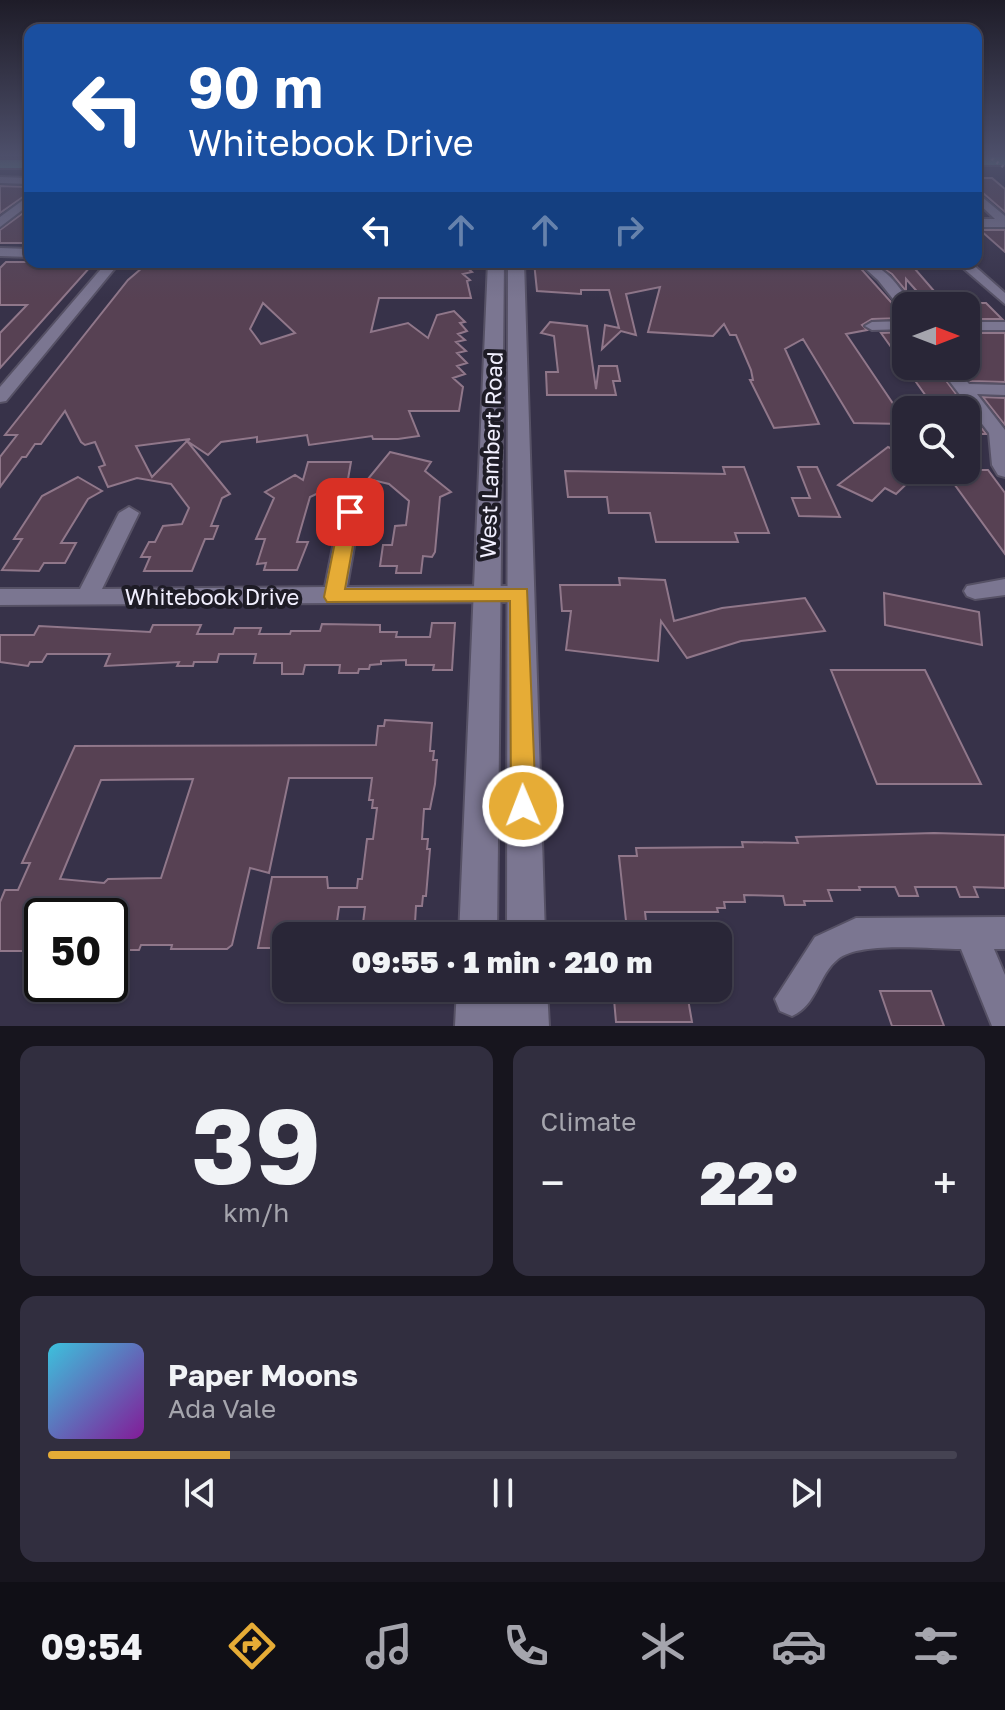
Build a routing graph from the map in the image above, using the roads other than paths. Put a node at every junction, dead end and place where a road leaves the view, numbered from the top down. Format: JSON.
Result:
{"nodes":[{"id":1,"x":24,"y":203,"type":"edge"},
{"id":2,"x":984,"y":203,"type":"edge"},
{"id":3,"x":1005,"y":222,"type":"edge"},
{"id":4,"x":0,"y":223,"type":"edge"},
{"id":5,"x":982,"y":223,"type":"edge"},
{"id":6,"x":0,"y":252,"type":"edge"},
{"id":7,"x":24,"y":253,"type":"edge"},
{"id":8,"x":109,"y":268,"type":"edge"},
{"id":9,"x":496,"y":268,"type":"edge"},
{"id":10,"x":516,"y":268,"type":"edge"},
{"id":11,"x":872,"y":268,"type":"edge"},
{"id":12,"x":969,"y":268,"type":"edge"},
{"id":13,"x":895,"y":292,"type":"edge"},
{"id":14,"x":1004,"y":297,"type":"edge"},
{"id":15,"x":892,"y":325,"type":"edge"},
{"id":16,"x":872,"y":326,"type":"dead end"},
{"id":17,"x":980,"y":326,"type":"edge"},
{"id":18,"x":1005,"y":326,"type":"edge"},
{"id":19,"x":958,"y":380,"type":"edge"},
{"id":20,"x":966,"y":389,"type":"junction"},
{"id":21,"x":1005,"y":390,"type":"edge"},
{"id":22,"x":0,"y":397,"type":"edge"},
{"id":23,"x":1004,"y":467,"type":"edge"},
{"id":24,"x":350,"y":512,"type":"dead end"},
{"id":25,"x":129,"y":513,"type":"dead end"},
{"id":26,"x":1005,"y":587,"type":"edge"},
{"id":27,"x":975,"y":591,"type":"dead end"},
{"id":28,"x":486,"y":594,"type":"junction"},
{"id":29,"x":520,"y":594,"type":"junction"},
{"id":30,"x":0,"y":597,"type":"edge"},
{"id":31,"x":87,"y":597,"type":"junction"},
{"id":32,"x":334,"y":597,"type":"junction"},
{"id":33,"x":483,"y":922,"type":"edge"},
{"id":34,"x":526,"y":922,"type":"edge"},
{"id":35,"x":971,"y":933,"type":"junction"},
{"id":36,"x":1005,"y":933,"type":"edge"},
{"id":37,"x":792,"y":999,"type":"dead end"},
{"id":38,"x":477,"y":1002,"type":"edge"},
{"id":39,"x":504,"y":1002,"type":"edge"},
{"id":40,"x":527,"y":1002,"type":"edge"},
{"id":41,"x":1005,"y":1016,"type":"edge"},
{"id":42,"x":476,"y":1026,"type":"edge"},
{"id":43,"x":506,"y":1026,"type":"edge"},
{"id":44,"x":528,"y":1026,"type":"edge"}],
"edges":[{"from":1,"to":4,"type":"street"},
{"from":2,"to":3,"type":"street"},
{"from":3,"to":5,"type":"street"},
{"from":6,"to":7,"type":"street"},
{"from":8,"to":22,"type":"street"},
{"from":9,"to":28,"type":"main road","name":"West Lambert Road"},
{"from":10,"to":29,"type":"main road","name":"West Lambert Road"},
{"from":11,"to":13,"type":"street"},
{"from":12,"to":14,"type":"street"},
{"from":15,"to":16,"type":"street"},
{"from":17,"to":18,"type":"street"},
{"from":19,"to":20,"type":"street"},
{"from":20,"to":21,"type":"street"},
{"from":20,"to":23,"type":"street"},
{"from":24,"to":32,"type":"street"},
{"from":25,"to":31,"type":"street"},
{"from":26,"to":27,"type":"street"},
{"from":28,"to":29,"type":"street","name":"Whitebook Drive"},
{"from":28,"to":32,"type":"street","name":"Whitebook Drive"},
{"from":28,"to":33,"type":"main road","name":"West Lambert Road"},
{"from":29,"to":34,"type":"main road","name":"West Lambert Road"},
{"from":30,"to":31,"type":"street","name":"Whitebook Drive"},
{"from":31,"to":32,"type":"street","name":"Whitebook Drive"},
{"from":35,"to":36,"type":"street"},
{"from":35,"to":37,"type":"street"},
{"from":35,"to":41,"type":"street"},
{"from":38,"to":42,"type":"main road"},
{"from":39,"to":43,"type":"main road"},
{"from":40,"to":44,"type":"main road"}]}
